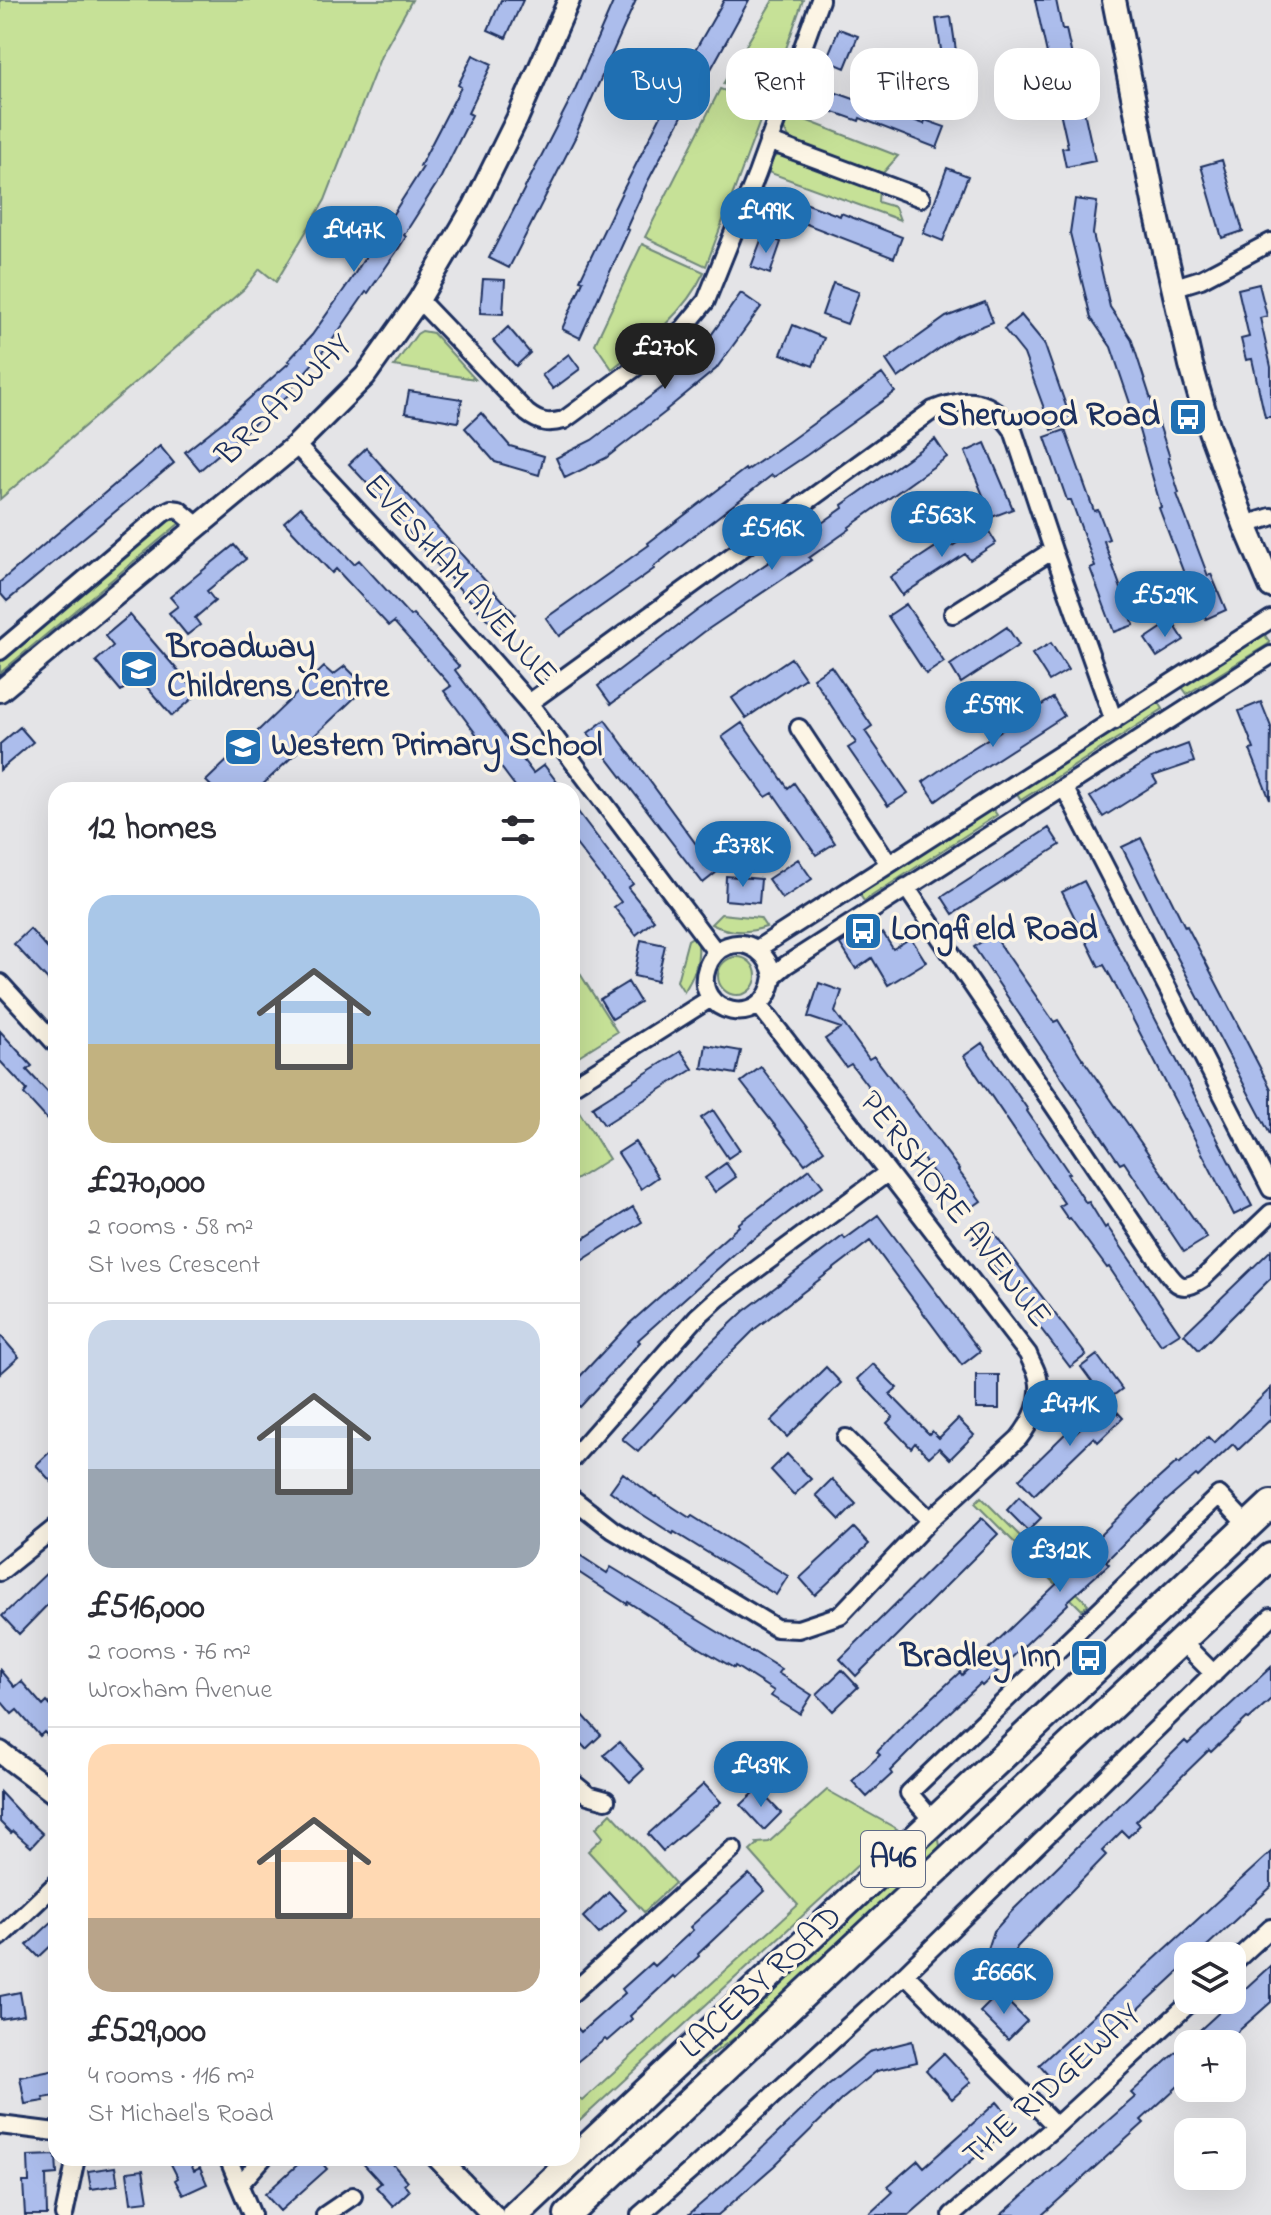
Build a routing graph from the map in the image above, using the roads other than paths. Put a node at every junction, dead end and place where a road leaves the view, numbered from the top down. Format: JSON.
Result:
{"nodes":[{"id":1,"x":569,"y":0,"type":"edge"},
{"id":2,"x":820,"y":0,"type":"edge"},
{"id":3,"x":1114,"y":0,"type":"edge"},
{"id":4,"x":768,"y":141,"type":"junction"},
{"id":5,"x":921,"y":198,"type":"dead end"},
{"id":6,"x":1271,"y":242,"type":"edge"},
{"id":7,"x":1172,"y":288,"type":"junction"},
{"id":8,"x":419,"y":300,"type":"junction"},
{"id":9,"x":296,"y":445,"type":"junction"},
{"id":10,"x":1271,"y":517,"type":"edge"},
{"id":11,"x":1245,"y":525,"type":"junction"},
{"id":12,"x":198,"y":526,"type":"junction"},
{"id":13,"x":1053,"y":550,"type":"junction"},
{"id":14,"x":1271,"y":586,"type":"edge"},
{"id":15,"x":953,"y":614,"type":"dead end"},
{"id":16,"x":1271,"y":619,"type":"edge"},
{"id":17,"x":0,"y":651,"type":"edge"},
{"id":18,"x":1271,"y":655,"type":"edge"},
{"id":19,"x":1165,"y":688,"type":"junction"},
{"id":20,"x":0,"y":691,"type":"edge"},
{"id":21,"x":529,"y":703,"type":"junction"},
{"id":22,"x":1181,"y":713,"type":"junction"},
{"id":23,"x":1114,"y":721,"type":"junction"},
{"id":24,"x":799,"y":728,"type":"dead end"},
{"id":25,"x":1064,"y":787,"type":"junction"},
{"id":26,"x":1000,"y":793,"type":"junction"},
{"id":27,"x":1016,"y":818,"type":"junction"},
{"id":28,"x":889,"y":864,"type":"junction"},
{"id":29,"x":906,"y":887,"type":"junction"},
{"id":30,"x":841,"y":895,"type":"junction"},
{"id":31,"x":857,"y":919,"type":"junction"},
{"id":32,"x":757,"y":949,"type":"junction"},
{"id":33,"x":716,"y":952,"type":"junction"},
{"id":34,"x":773,"y":976,"type":"junction"},
{"id":35,"x":0,"y":983,"type":"edge"},
{"id":36,"x":711,"y":998,"type":"junction"},
{"id":37,"x":759,"y":1005,"type":"junction"},
{"id":38,"x":48,"y":1035,"type":"edge"},
{"id":39,"x":580,"y":1081,"type":"edge"},
{"id":40,"x":887,"y":1173,"type":"junction"},
{"id":41,"x":1268,"y":1183,"type":"edge"},
{"id":42,"x":1271,"y":1213,"type":"edge"},
{"id":43,"x":846,"y":1438,"type":"dead end"},
{"id":44,"x":580,"y":1450,"type":"edge"},
{"id":45,"x":580,"y":1504,"type":"edge"},
{"id":46,"x":1271,"y":1504,"type":"edge"},
{"id":47,"x":930,"y":1520,"type":"junction"},
{"id":48,"x":1248,"y":1526,"type":"junction"},
{"id":49,"x":48,"y":1533,"type":"edge"},
{"id":50,"x":1271,"y":1557,"type":"edge"},
{"id":51,"x":0,"y":1572,"type":"edge"},
{"id":52,"x":1271,"y":1617,"type":"edge"},
{"id":53,"x":1181,"y":1641,"type":"junction"},
{"id":54,"x":1214,"y":1674,"type":"junction"},
{"id":55,"x":0,"y":1752,"type":"edge"},
{"id":56,"x":48,"y":1788,"type":"edge"},
{"id":57,"x":580,"y":1788,"type":"edge"},
{"id":58,"x":606,"y":1800,"type":"dead end"},
{"id":59,"x":933,"y":1821,"type":"junction"},
{"id":60,"x":733,"y":1849,"type":"dead end"},
{"id":61,"x":48,"y":1892,"type":"edge"},
{"id":62,"x":1271,"y":1928,"type":"edge"},
{"id":63,"x":0,"y":1937,"type":"edge"},
{"id":64,"x":1246,"y":1951,"type":"edge"},
{"id":65,"x":905,"y":1974,"type":"junction"},
{"id":66,"x":580,"y":1986,"type":"edge"},
{"id":67,"x":1178,"y":2014,"type":"edge"},
{"id":68,"x":0,"y":2125,"type":"edge"},
{"id":69,"x":1056,"y":2126,"type":"junction"},
{"id":70,"x":48,"y":2131,"type":"edge"},
{"id":71,"x":580,"y":2154,"type":"edge"},
{"id":72,"x":74,"y":2166,"type":"edge"},
{"id":73,"x":232,"y":2166,"type":"edge"},
{"id":74,"x":256,"y":2166,"type":"edge"},
{"id":75,"x":446,"y":2166,"type":"edge"},
{"id":76,"x":567,"y":2166,"type":"edge"},
{"id":77,"x":240,"y":2184,"type":"junction"},
{"id":78,"x":353,"y":2196,"type":"dead end"},
{"id":79,"x":64,"y":2215,"type":"edge"},
{"id":80,"x":252,"y":2215,"type":"edge"},
{"id":81,"x":325,"y":2215,"type":"edge"},
{"id":82,"x":493,"y":2215,"type":"edge"},
{"id":83,"x":515,"y":2215,"type":"edge"},
{"id":84,"x":568,"y":2215,"type":"edge"},
{"id":85,"x":640,"y":2215,"type":"edge"},
{"id":86,"x":952,"y":2215,"type":"edge"}],
"edges":[{"from":1,"to":8,"type":"street","name":"BROADWAY"},
{"from":2,"to":4,"type":"street"},
{"from":3,"to":7,"type":"main road"},
{"from":4,"to":5,"type":"street"},
{"from":4,"to":8,"type":"street"},
{"from":6,"to":7,"type":"street"},
{"from":7,"to":11,"type":"main road"},
{"from":8,"to":9,"type":"street","name":"BROADWAY"},
{"from":9,"to":12,"type":"street","name":"BROADWAY"},
{"from":9,"to":21,"type":"street","name":"EVESHAM AVENUE"},
{"from":10,"to":11,"type":"street"},
{"from":11,"to":14,"type":"main road"},
{"from":12,"to":17,"type":"street"},
{"from":12,"to":20,"type":"street","name":"BROADWAY"},
{"from":13,"to":15,"type":"street"},
{"from":13,"to":21,"type":"street"},
{"from":13,"to":23,"type":"street"},
{"from":16,"to":19,"type":"street"},
{"from":18,"to":22,"type":"street"},
{"from":19,"to":22,"type":"street"},
{"from":19,"to":23,"type":"street"},
{"from":21,"to":33,"type":"street","name":"EVESHAM AVENUE"},
{"from":22,"to":25,"type":"street"},
{"from":23,"to":26,"type":"street"},
{"from":24,"to":28,"type":"street"},
{"from":25,"to":27,"type":"street"},
{"from":25,"to":41,"type":"street"},
{"from":26,"to":27,"type":"street"},
{"from":26,"to":28,"type":"street"},
{"from":27,"to":29,"type":"street"},
{"from":28,"to":30,"type":"street"},
{"from":29,"to":31,"type":"street"},
{"from":29,"to":42,"type":"street"},
{"from":30,"to":31,"type":"street"},
{"from":30,"to":32,"type":"street"},
{"from":31,"to":34,"type":"street"},
{"from":32,"to":33,"type":"street"},
{"from":32,"to":34,"type":"street"},
{"from":33,"to":36,"type":"street"},
{"from":34,"to":37,"type":"street"},
{"from":35,"to":38,"type":"street"},
{"from":36,"to":37,"type":"street"},
{"from":36,"to":39,"type":"street"},
{"from":37,"to":40,"type":"street","name":"PERSHORE AVENUE"},
{"from":40,"to":44,"type":"street"},
{"from":40,"to":47,"type":"street","name":"PERSHORE AVENUE"},
{"from":43,"to":47,"type":"street"},
{"from":45,"to":47,"type":"street","name":"PERSHORE AVENUE"},
{"from":46,"to":48,"type":"highway","name":"LACEBY ROAD","number":"A46"},
{"from":48,"to":59,"type":"highway","name":"LACEBY ROAD","number":"A46"},
{"from":48,"to":59,"type":"street"},
{"from":49,"to":51,"type":"street"},
{"from":50,"to":53,"type":"highway","name":"LACEBY ROAD","number":"A46"},
{"from":52,"to":54,"type":"street"},
{"from":53,"to":54,"type":"street"},
{"from":53,"to":84,"type":"highway","name":"LACEBY ROAD","number":"A46"},
{"from":54,"to":65,"type":"street"},
{"from":55,"to":56,"type":"street"},
{"from":57,"to":58,"type":"street"},
{"from":59,"to":71,"type":"highway","name":"LACEBY ROAD","number":"A46"},
{"from":60,"to":66,"type":"street"},
{"from":61,"to":63,"type":"street"},
{"from":62,"to":64,"type":"street"},
{"from":65,"to":69,"type":"street"},
{"from":65,"to":85,"type":"street"},
{"from":67,"to":69,"type":"street","name":"THE RIDGEWAY"},
{"from":68,"to":70,"type":"street"},
{"from":69,"to":86,"type":"street","name":"THE RIDGEWAY"},
{"from":72,"to":79,"type":"street"},
{"from":73,"to":77,"type":"street"},
{"from":74,"to":77,"type":"street"},
{"from":75,"to":82,"type":"street"},
{"from":76,"to":83,"type":"highway","name":"LACEBY ROAD","number":"A46"},
{"from":77,"to":80,"type":"street"},
{"from":78,"to":81,"type":"street"}]}
